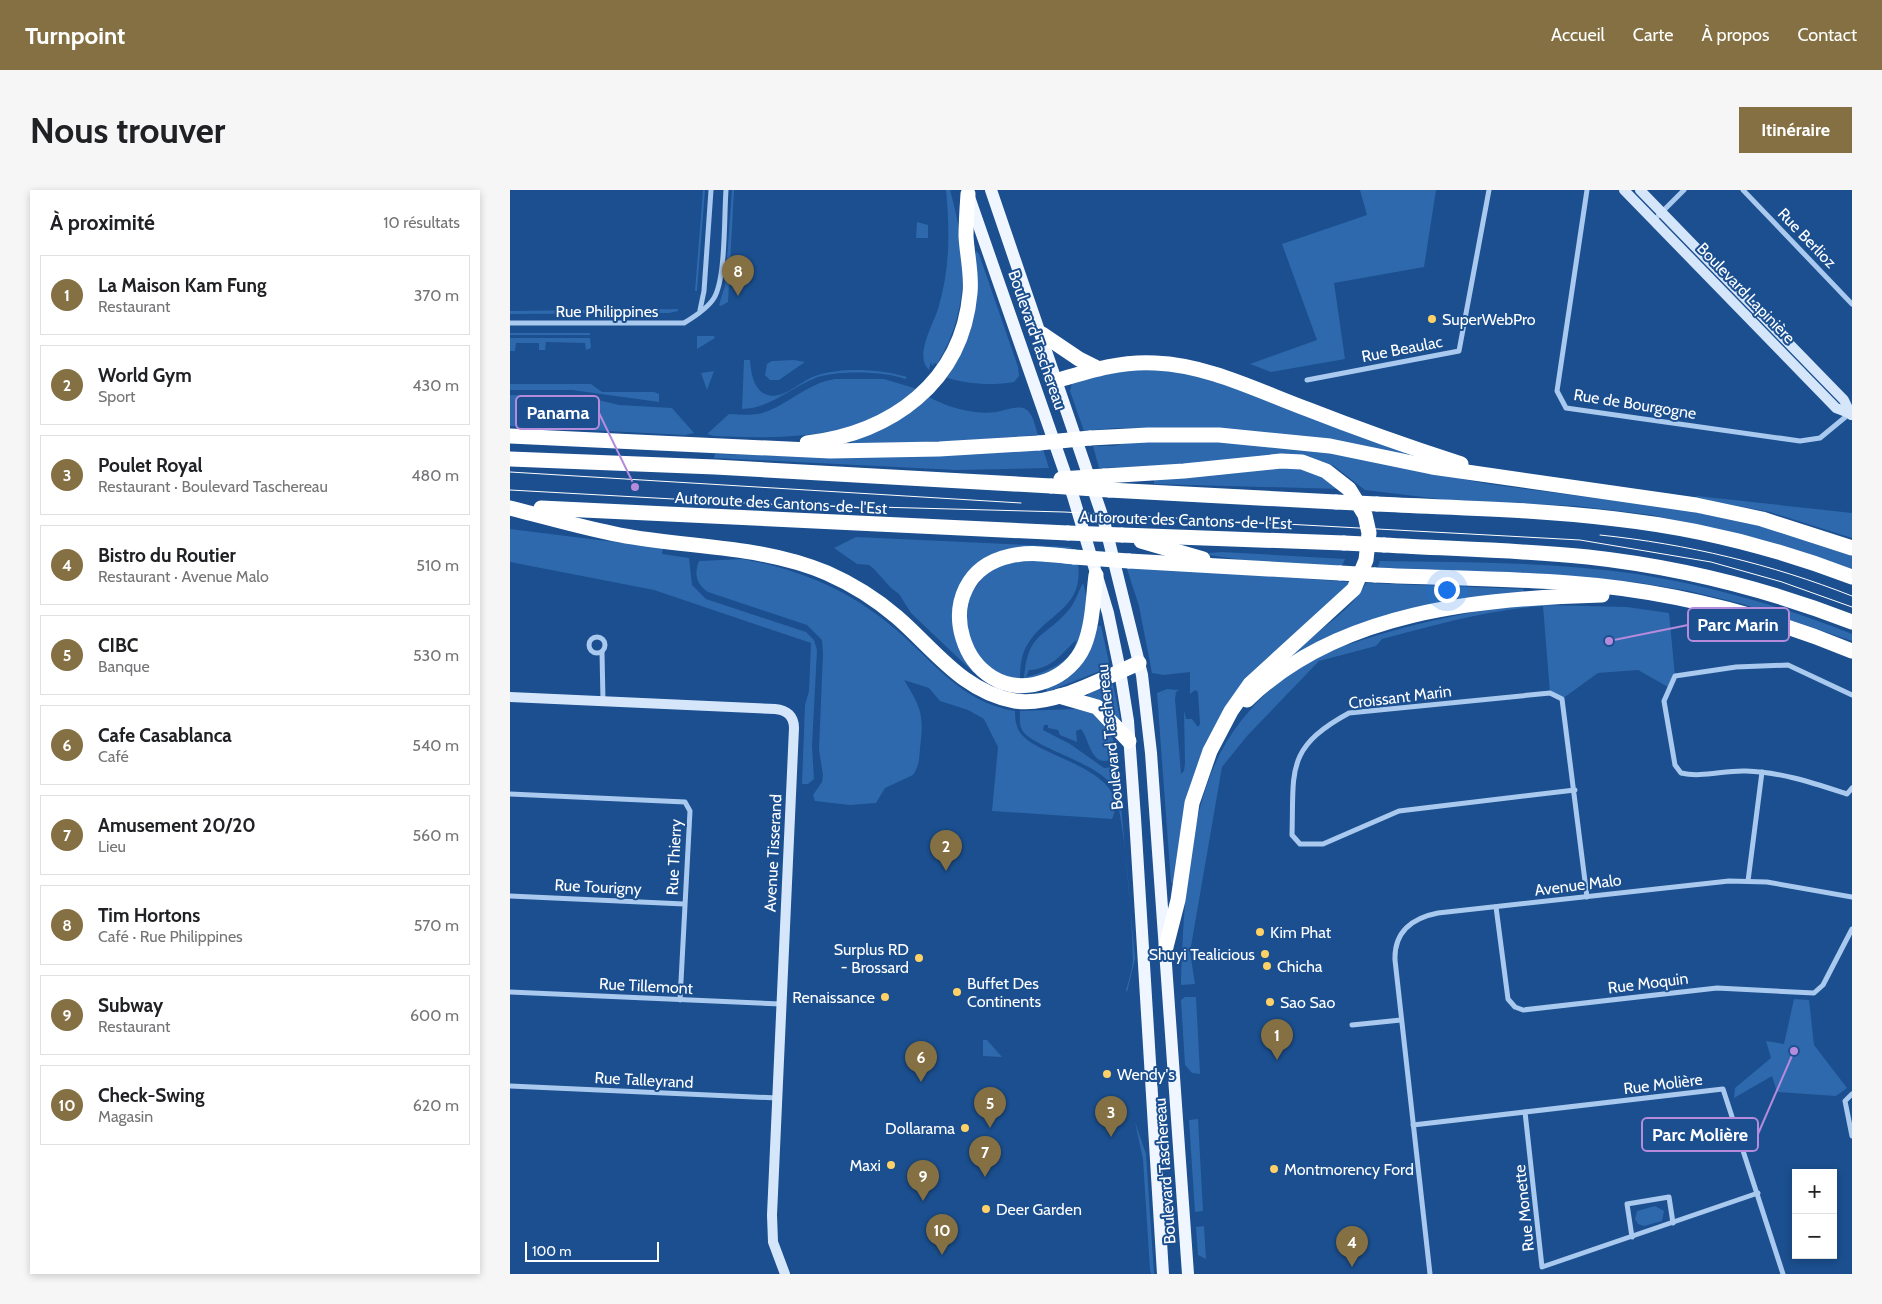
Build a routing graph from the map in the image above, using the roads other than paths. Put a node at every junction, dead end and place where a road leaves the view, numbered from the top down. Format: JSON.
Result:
{"nodes":[{"id":1,"x":711,"y":190,"type":"edge"},
{"id":2,"x":726,"y":190,"type":"edge"},
{"id":3,"x":991,"y":190,"type":"edge"},
{"id":4,"x":1489,"y":190,"type":"edge"},
{"id":5,"x":1587,"y":190,"type":"edge"},
{"id":6,"x":1624,"y":190,"type":"edge"},
{"id":7,"x":1640,"y":190,"type":"edge"},
{"id":8,"x":1684,"y":190,"type":"edge"},
{"id":9,"x":1743,"y":190,"type":"edge"},
{"id":10,"x":967,"y":192,"type":"edge"},
{"id":11,"x":1662,"y":212,"type":"junction"},
{"id":12,"x":1654,"y":220,"type":"junction"},
{"id":13,"x":1852,"y":304,"type":"edge"},
{"id":14,"x":700,"y":310,"type":"junction"},
{"id":15,"x":510,"y":323,"type":"edge"},
{"id":16,"x":1042,"y":334,"type":"junction"},
{"id":17,"x":1097,"y":368,"type":"junction"},
{"id":18,"x":1307,"y":380,"type":"dead end"},
{"id":19,"x":1055,"y":381,"type":"junction"},
{"id":20,"x":1036,"y":386,"type":"junction"},
{"id":21,"x":1851,"y":415,"type":"edge"},
{"id":22,"x":510,"y":436,"type":"edge"},
{"id":23,"x":749,"y":447,"type":"junction"},
{"id":24,"x":510,"y":459,"type":"edge"},
{"id":25,"x":1505,"y":478,"type":"junction"},
{"id":26,"x":1107,"y":483,"type":"junction"},
{"id":27,"x":510,"y":507,"type":"edge"},
{"id":28,"x":1122,"y":535,"type":"junction"},
{"id":29,"x":1852,"y":548,"type":"edge"},
{"id":30,"x":1241,"y":567,"type":"junction"},
{"id":31,"x":1096,"y":574,"type":"junction"},
{"id":32,"x":1852,"y":578,"type":"edge"},
{"id":33,"x":1652,"y":593,"type":"junction"},
{"id":34,"x":1852,"y":622,"type":"edge"},
{"id":35,"x":1852,"y":650,"type":"edge"},
{"id":36,"x":602,"y":652,"type":"dead end"},
{"id":37,"x":1139,"y":663,"type":"junction"},
{"id":38,"x":1120,"y":671,"type":"junction"},
{"id":39,"x":1852,"y":695,"type":"edge"},
{"id":40,"x":1059,"y":696,"type":"junction"},
{"id":41,"x":510,"y":697,"type":"edge"},
{"id":42,"x":603,"y":701,"type":"junction"},
{"id":43,"x":1220,"y":732,"type":"junction"},
{"id":44,"x":1128,"y":741,"type":"junction"},
{"id":45,"x":1762,"y":772,"type":"junction"},
{"id":46,"x":1852,"y":788,"type":"edge"},
{"id":47,"x":1575,"y":790,"type":"junction"},
{"id":48,"x":510,"y":794,"type":"edge"},
{"id":49,"x":1748,"y":881,"type":"junction"},
{"id":50,"x":510,"y":896,"type":"edge"},
{"id":51,"x":1587,"y":897,"type":"junction"},
{"id":52,"x":1852,"y":897,"type":"edge"},
{"id":53,"x":684,"y":904,"type":"junction"},
{"id":54,"x":1496,"y":907,"type":"junction"},
{"id":55,"x":1852,"y":929,"type":"edge"},
{"id":56,"x":1165,"y":951,"type":"junction"},
{"id":57,"x":510,"y":992,"type":"edge"},
{"id":58,"x":680,"y":1000,"type":"junction"},
{"id":59,"x":781,"y":1004,"type":"junction"},
{"id":60,"x":1401,"y":1020,"type":"junction"},
{"id":61,"x":1352,"y":1025,"type":"dead end"},
{"id":62,"x":510,"y":1086,"type":"edge"},
{"id":63,"x":1852,"y":1094,"type":"edge"},
{"id":64,"x":777,"y":1098,"type":"junction"},
{"id":65,"x":1525,"y":1112,"type":"junction"},
{"id":66,"x":1413,"y":1125,"type":"junction"},
{"id":67,"x":1852,"y":1136,"type":"edge"},
{"id":68,"x":1758,"y":1193,"type":"junction"},
{"id":69,"x":1673,"y":1223,"type":"junction"},
{"id":70,"x":1632,"y":1237,"type":"junction"},
{"id":71,"x":785,"y":1274,"type":"edge"},
{"id":72,"x":1164,"y":1274,"type":"edge"},
{"id":73,"x":1188,"y":1274,"type":"edge"},
{"id":74,"x":1430,"y":1274,"type":"edge"},
{"id":75,"x":1783,"y":1274,"type":"edge"}],
"edges":[{"from":1,"to":14,"type":"street"},
{"from":2,"to":14,"type":"street","name":"Rue Philippines"},
{"from":3,"to":16,"type":"main road","name":"Boulevard Taschereau"},
{"from":4,"to":18,"type":"street","name":"Rue Beaulac"},
{"from":5,"to":21,"type":"street","name":"Rue de Bourgogne"},
{"from":6,"to":12,"type":"street","name":"Boulevard Lapinière"},
{"from":7,"to":11,"type":"street","name":"Boulevard Lapinière"},
{"from":8,"to":11,"type":"street"},
{"from":9,"to":13,"type":"street","name":"Rue Berlioz"},
{"from":10,"to":20,"type":"main road","name":"Boulevard Taschereau"},
{"from":10,"to":23,"type":"highway"},
{"from":11,"to":12,"type":"street"},
{"from":11,"to":21,"type":"street","name":"Boulevard Lapinière"},
{"from":12,"to":21,"type":"street","name":"Boulevard Lapinière"},
{"from":14,"to":15,"type":"street","name":"Rue Philippines"},
{"from":16,"to":17,"type":"highway"},
{"from":16,"to":19,"type":"main road","name":"Boulevard Taschereau"},
{"from":17,"to":19,"type":"highway"},
{"from":17,"to":25,"type":"highway"},
{"from":19,"to":20,"type":"main road"},
{"from":19,"to":37,"type":"main road","name":"Boulevard Taschereau"},
{"from":20,"to":31,"type":"main road","name":"Boulevard Taschereau"},
{"from":22,"to":23,"type":"highway"},
{"from":23,"to":25,"type":"highway","bridge":true},
{"from":24,"to":26,"type":"highway","name":"Autoroute des Cantons-de-l'Est","bridge":true},
{"from":25,"to":29,"type":"highway"},
{"from":26,"to":32,"type":"highway","name":"Autoroute des Cantons-de-l'Est","bridge":true},
{"from":26,"to":43,"type":"highway"},
{"from":27,"to":28,"type":"highway","name":"Autoroute des Cantons-de-l'Est","bridge":true},
{"from":27,"to":40,"type":"highway"},
{"from":28,"to":30,"type":"highway"},
{"from":28,"to":34,"type":"highway","name":"Autoroute des Cantons-de-l'Est","bridge":true},
{"from":30,"to":31,"type":"highway","bridge":true},
{"from":30,"to":33,"type":"highway","bridge":true},
{"from":31,"to":38,"type":"main road","name":"Boulevard Taschereau"},
{"from":33,"to":35,"type":"highway"},
{"from":33,"to":43,"type":"highway"},
{"from":36,"to":42,"type":"street"},
{"from":37,"to":38,"type":"highway"},
{"from":37,"to":56,"type":"main road","name":"Boulevard Taschereau"},
{"from":38,"to":40,"type":"highway"},
{"from":38,"to":44,"type":"main road","name":"Boulevard Taschereau"},
{"from":39,"to":45,"type":"street"},
{"from":40,"to":44,"type":"highway"},
{"from":41,"to":42,"type":"street","name":"Avenue Tisserand"},
{"from":42,"to":59,"type":"street","name":"Avenue Tisserand"},
{"from":43,"to":56,"type":"highway"},
{"from":44,"to":72,"type":"main road","name":"Boulevard Taschereau"},
{"from":45,"to":46,"type":"street"},
{"from":45,"to":49,"type":"street"},
{"from":47,"to":47,"type":"street","name":"Croissant Marin"},
{"from":47,"to":51,"type":"street","name":"Croissant Marin"},
{"from":48,"to":53,"type":"street","name":"Rue Thierry"},
{"from":49,"to":51,"type":"street","name":"Avenue Malo"},
{"from":49,"to":52,"type":"street","name":"Avenue Malo"},
{"from":50,"to":53,"type":"street","name":"Rue Tourigny"},
{"from":51,"to":54,"type":"street","name":"Avenue Malo"},
{"from":53,"to":58,"type":"street","name":"Rue Thierry"},
{"from":54,"to":55,"type":"street","name":"Rue Moquin"},
{"from":54,"to":60,"type":"street","name":"Avenue Malo"},
{"from":56,"to":73,"type":"main road","name":"Boulevard Taschereau"},
{"from":57,"to":58,"type":"street","name":"Rue Tillemont"},
{"from":58,"to":59,"type":"street","name":"Rue Tillemont"},
{"from":59,"to":64,"type":"street","name":"Avenue Tisserand"},
{"from":60,"to":61,"type":"street"},
{"from":60,"to":66,"type":"street","name":"Avenue Malo"},
{"from":62,"to":64,"type":"street","name":"Rue Talleyrand"},
{"from":63,"to":67,"type":"street"},
{"from":64,"to":71,"type":"street","name":"Avenue Tisserand"},
{"from":65,"to":66,"type":"street","name":"Rue Molière"},
{"from":65,"to":68,"type":"street","name":"Rue Molière"},
{"from":65,"to":70,"type":"street","name":"Rue Monette"},
{"from":66,"to":74,"type":"street","name":"Avenue Malo"},
{"from":68,"to":69,"type":"street","name":"Rue Monette"},
{"from":68,"to":75,"type":"street","name":"Rue Molière"},
{"from":69,"to":70,"type":"street","name":"Rue Monette"},
{"from":69,"to":70,"type":"street"}]}
